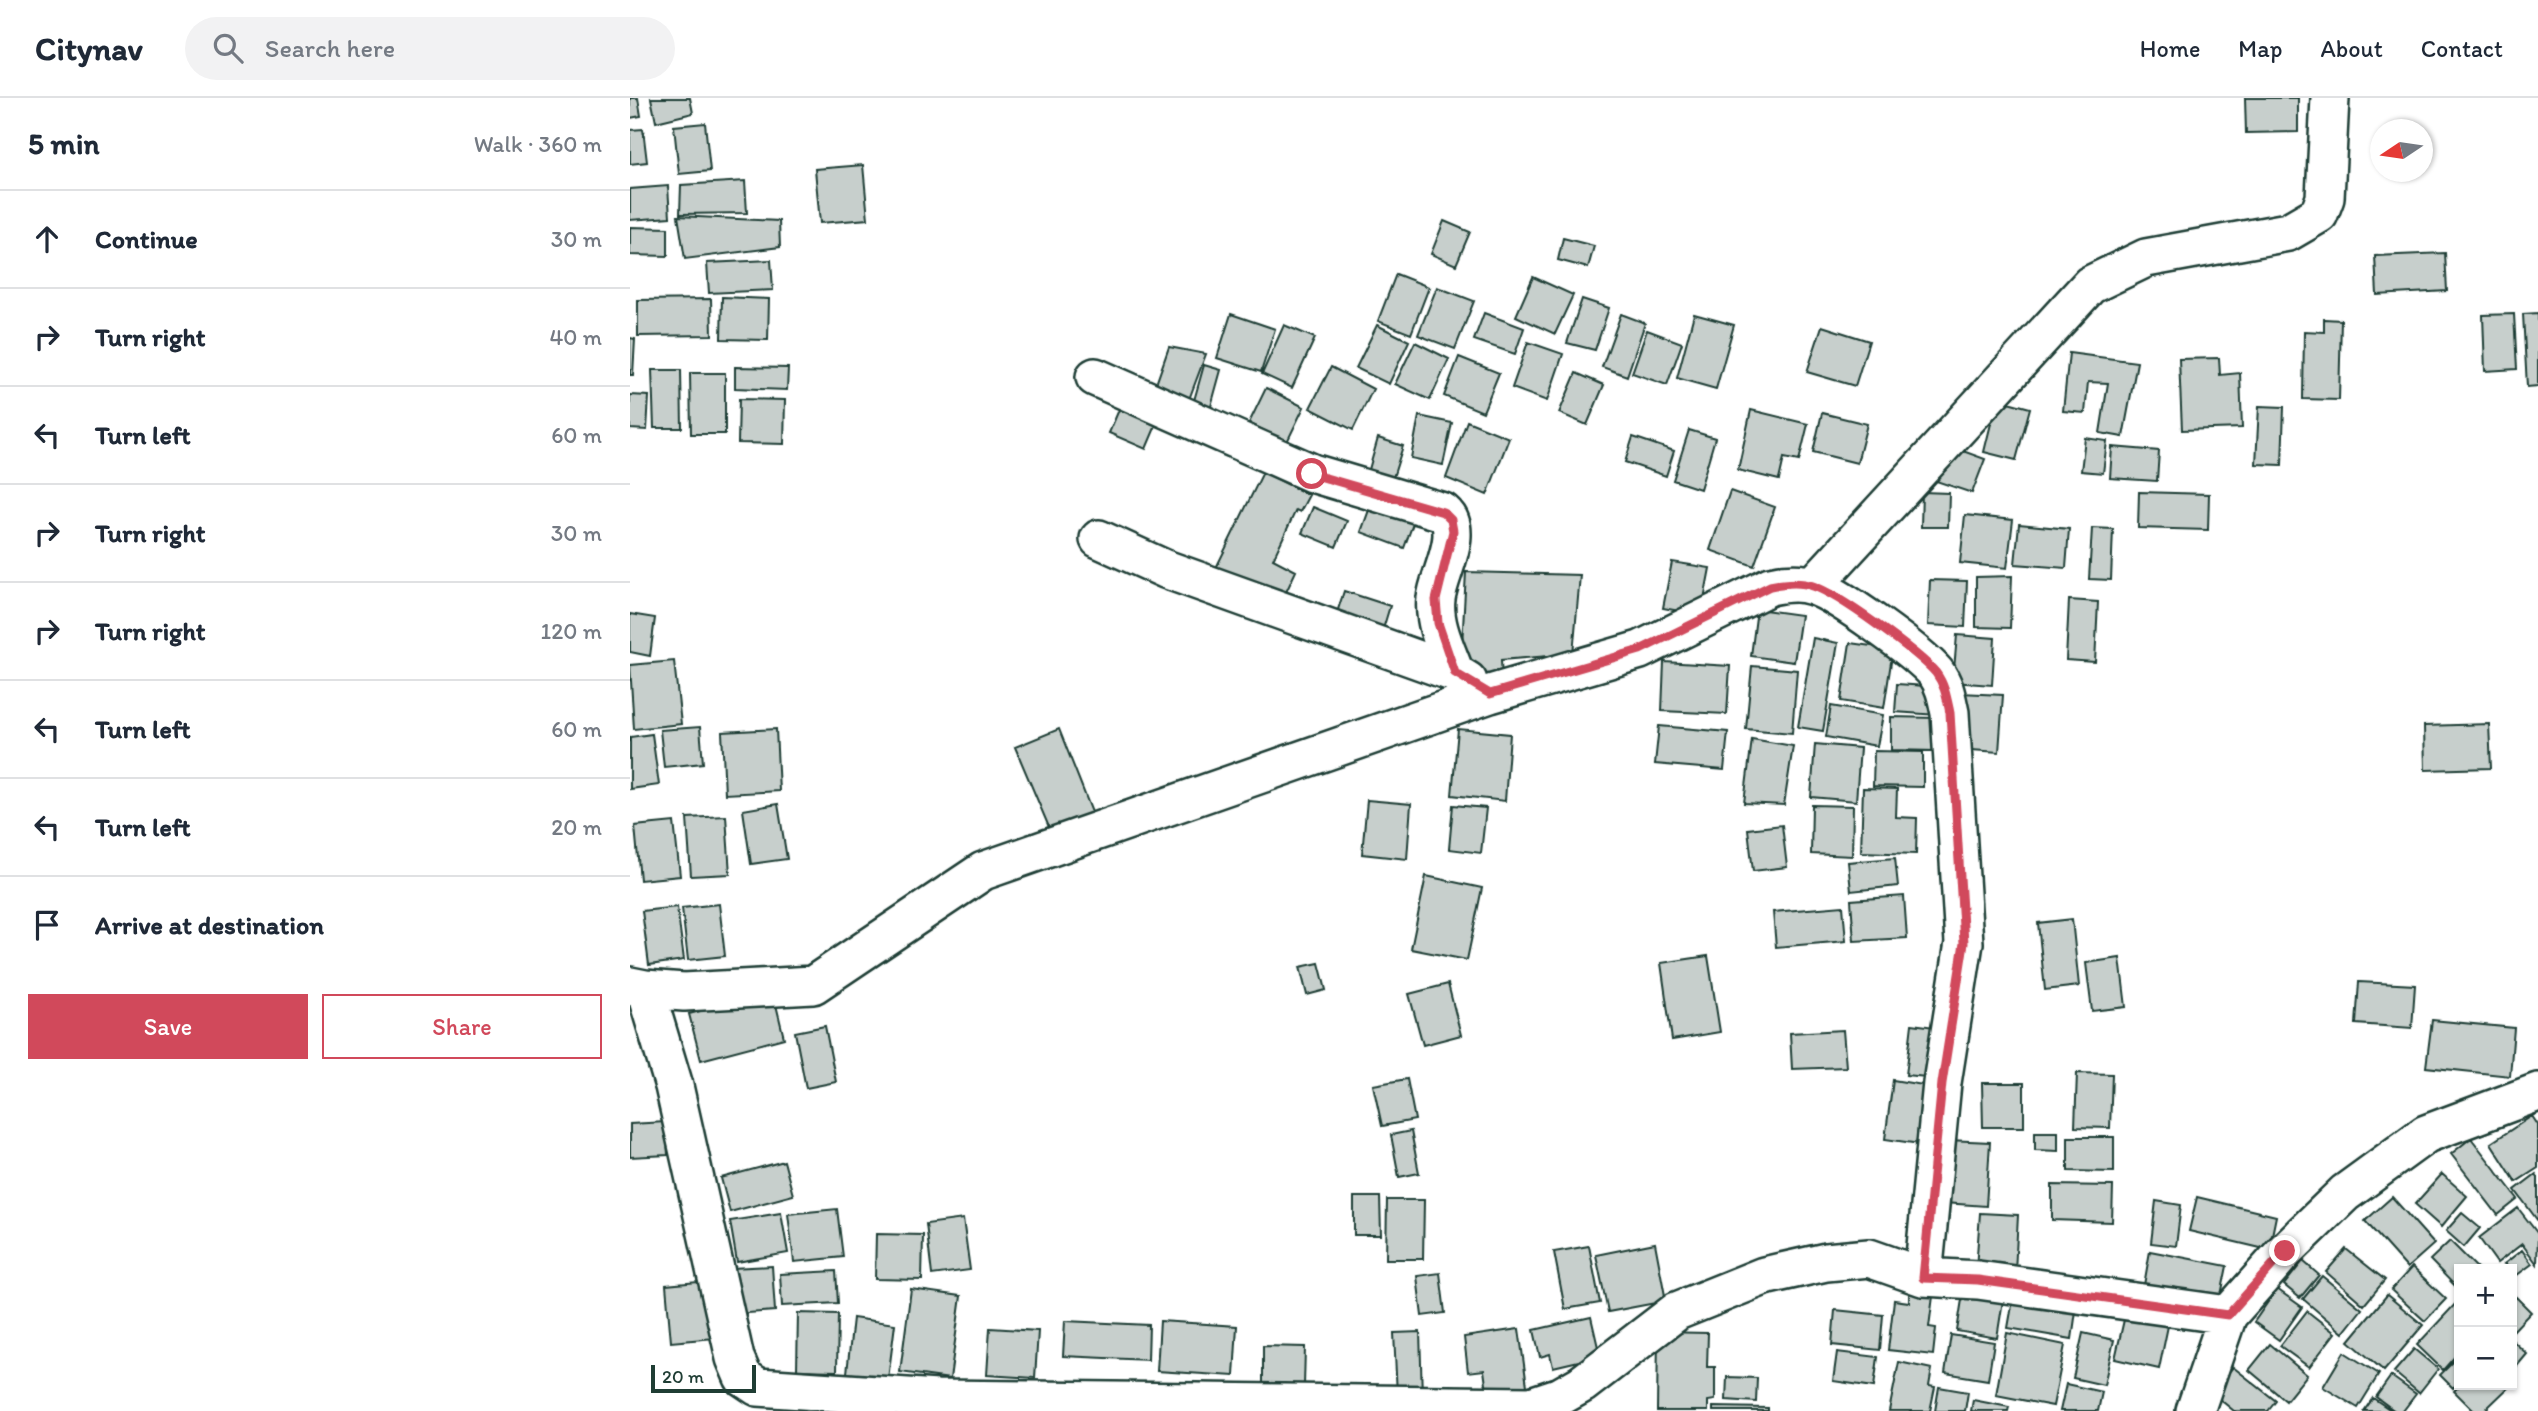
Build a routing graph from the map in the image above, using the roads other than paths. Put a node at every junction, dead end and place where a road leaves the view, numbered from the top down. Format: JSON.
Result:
{"nodes":[{"id":1,"x":2330,"y":98,"type":"edge"},
{"id":2,"x":1095,"y":377,"type":"dead end"},
{"id":3,"x":1099,"y":539,"type":"dead end"},
{"id":4,"x":1813,"y":586,"type":"junction"},
{"id":5,"x":1455,"y":673,"type":"junction"},
{"id":6,"x":1490,"y":694,"type":"junction"},
{"id":7,"x":638,"y":988,"type":"edge"},
{"id":8,"x":2538,"y":1092,"type":"edge"},
{"id":9,"x":1923,"y":1278,"type":"junction"},
{"id":10,"x":2228,"y":1315,"type":"junction"},
{"id":11,"x":2195,"y":1411,"type":"edge"}],
"edges":[{"from":1,"to":4,"type":"street"},
{"from":2,"to":5,"type":"street"},
{"from":3,"to":5,"type":"street"},
{"from":4,"to":6,"type":"street"},
{"from":4,"to":9,"type":"street"},
{"from":5,"to":6,"type":"street"},
{"from":6,"to":7,"type":"street"},
{"from":7,"to":9,"type":"street"},
{"from":8,"to":10,"type":"street"},
{"from":9,"to":10,"type":"street"},
{"from":10,"to":11,"type":"street"}]}
